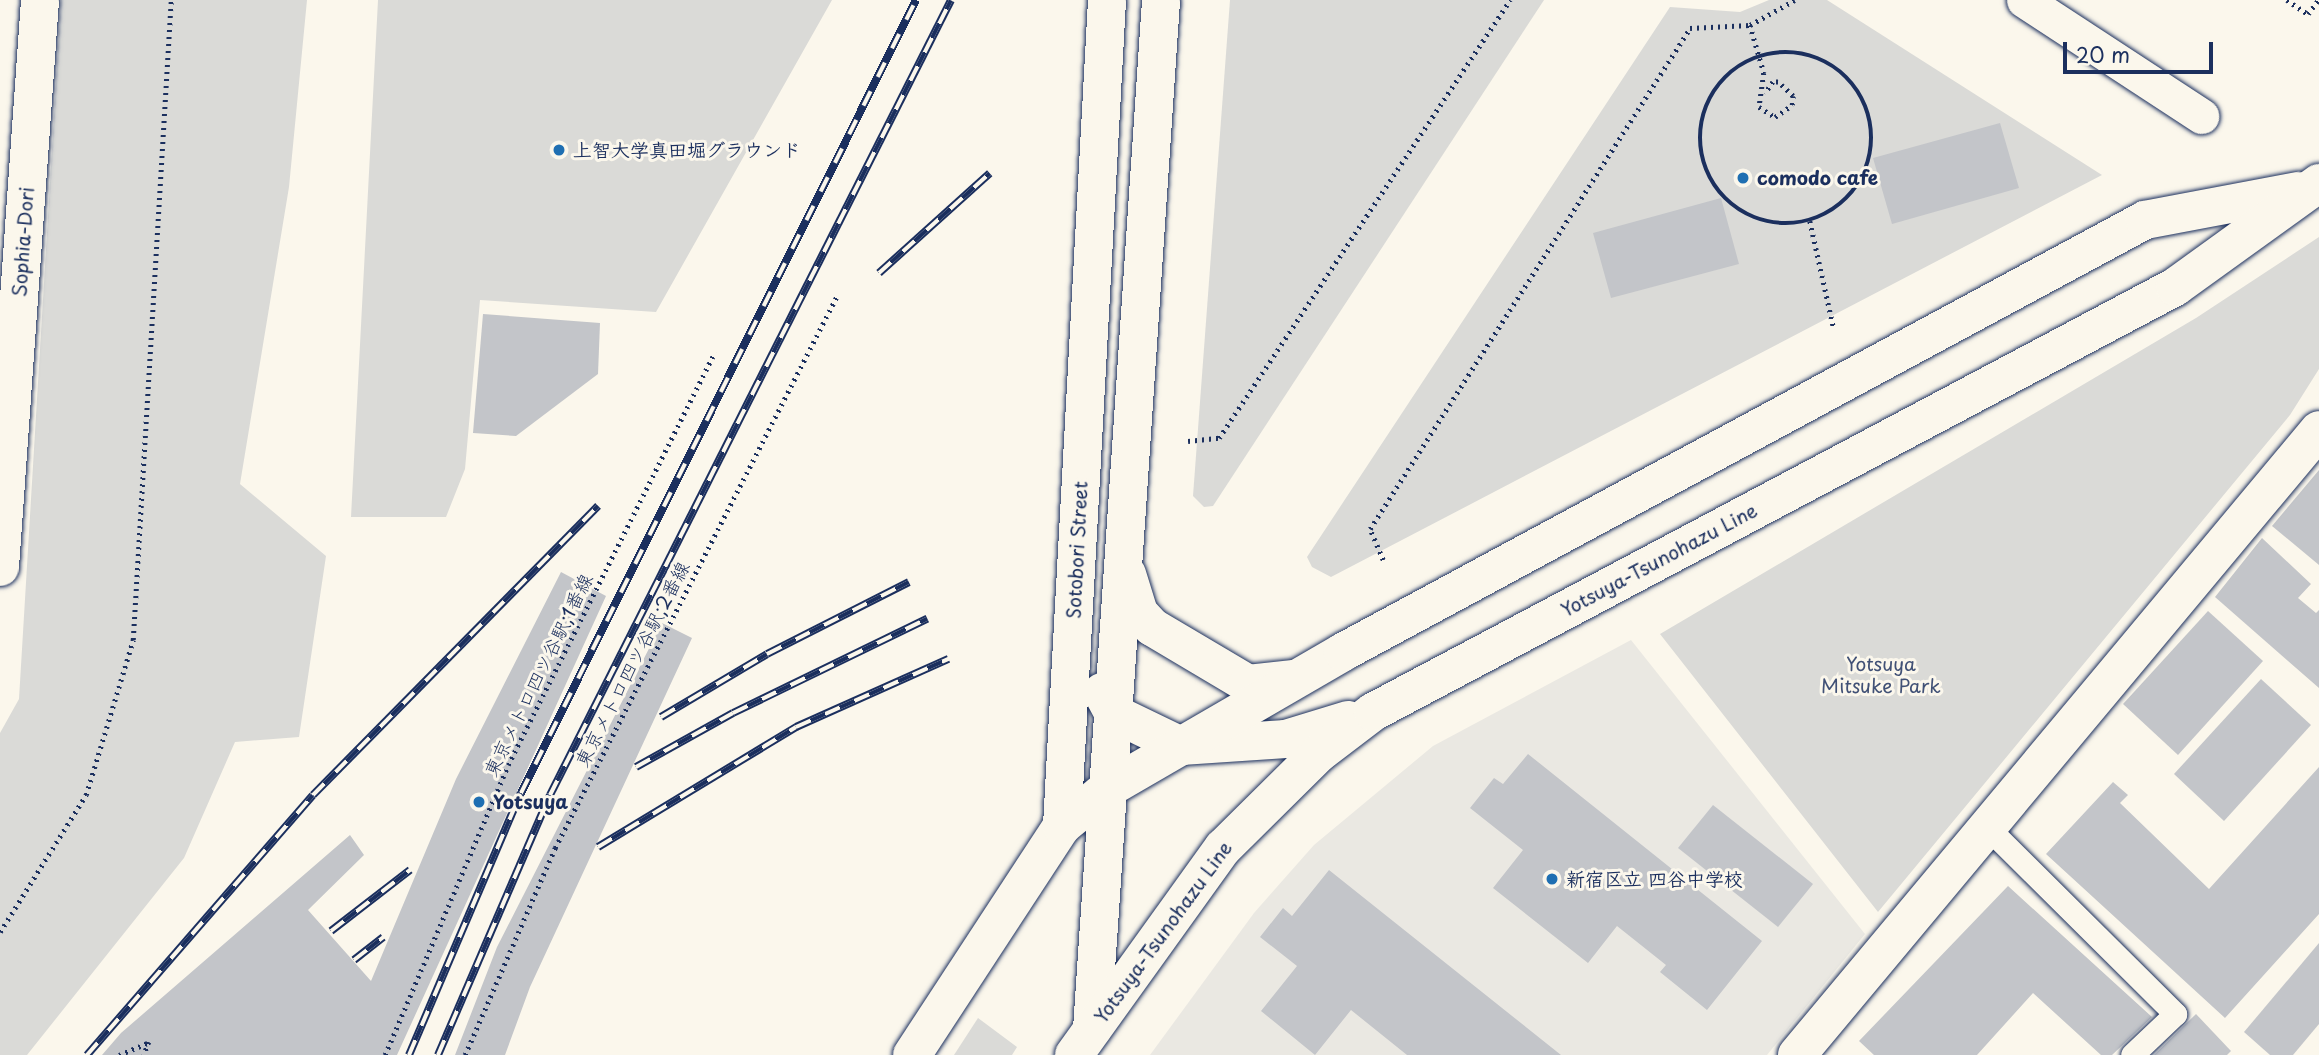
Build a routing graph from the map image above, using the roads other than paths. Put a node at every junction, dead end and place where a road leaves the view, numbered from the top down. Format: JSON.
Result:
{"nodes":[{"id":1,"x":40,"y":0,"type":"edge"},
{"id":2,"x":1107,"y":0,"type":"edge"},
{"id":3,"x":1161,"y":0,"type":"edge"},
{"id":4,"x":2024,"y":0,"type":"edge"},
{"id":5,"x":2201,"y":116,"type":"dead end"},
{"id":6,"x":2315,"y":186,"type":"edge"},
{"id":7,"x":2319,"y":430,"type":"edge"},
{"id":8,"x":1125,"y":565,"type":"junction"},
{"id":9,"x":0,"y":567,"type":"edge"},
{"id":10,"x":1073,"y":639,"type":"junction"},
{"id":11,"x":1300,"y":678,"type":"junction"},
{"id":12,"x":1373,"y":712,"type":"junction"},
{"id":13,"x":1113,"y":713,"type":"junction"},
{"id":14,"x":1181,"y":746,"type":"junction"},
{"id":15,"x":1107,"y":789,"type":"junction"},
{"id":16,"x":1062,"y":826,"type":"junction"},
{"id":17,"x":1990,"y":830,"type":"junction"},
{"id":18,"x":1083,"y":1042,"type":"edge"},
{"id":19,"x":912,"y":1055,"type":"edge"},
{"id":20,"x":1799,"y":1055,"type":"edge"},
{"id":21,"x":2132,"y":1055,"type":"edge"}],
"edges":[{"from":1,"to":9,"type":"main road","name":"Sophia-Dori"},
{"from":2,"to":10,"type":"main road","name":"Sotobori Street"},
{"from":3,"to":8,"type":"main road"},
{"from":4,"to":5,"type":"street"},
{"from":6,"to":11,"type":"main road","name":"Yotsuya-Tsunohazu Line"},
{"from":6,"to":12,"type":"main road","name":"Yotsuya-Tsunohazu Line"},
{"from":7,"to":17,"type":"main road"},
{"from":8,"to":11,"type":"main road"},
{"from":8,"to":13,"type":"main road"},
{"from":10,"to":13,"type":"main road"},
{"from":10,"to":16,"type":"main road","name":"Sotobori Street"},
{"from":11,"to":14,"type":"main road","name":"Yotsuya-Tsunohazu Line"},
{"from":12,"to":14,"type":"main road"},
{"from":12,"to":18,"type":"main road","name":"Yotsuya-Tsunohazu Line"},
{"from":13,"to":14,"type":"main road"},
{"from":13,"to":15,"type":"main road"},
{"from":14,"to":15,"type":"main road","name":"Yotsuya-Tsunohazu Line"},
{"from":15,"to":16,"type":"main road","name":"Yotsuya-Tsunohazu Line"},
{"from":15,"to":18,"type":"main road"},
{"from":16,"to":19,"type":"main road","name":"Sotobori Street"},
{"from":17,"to":20,"type":"main road"},
{"from":17,"to":21,"type":"lane"}]}
